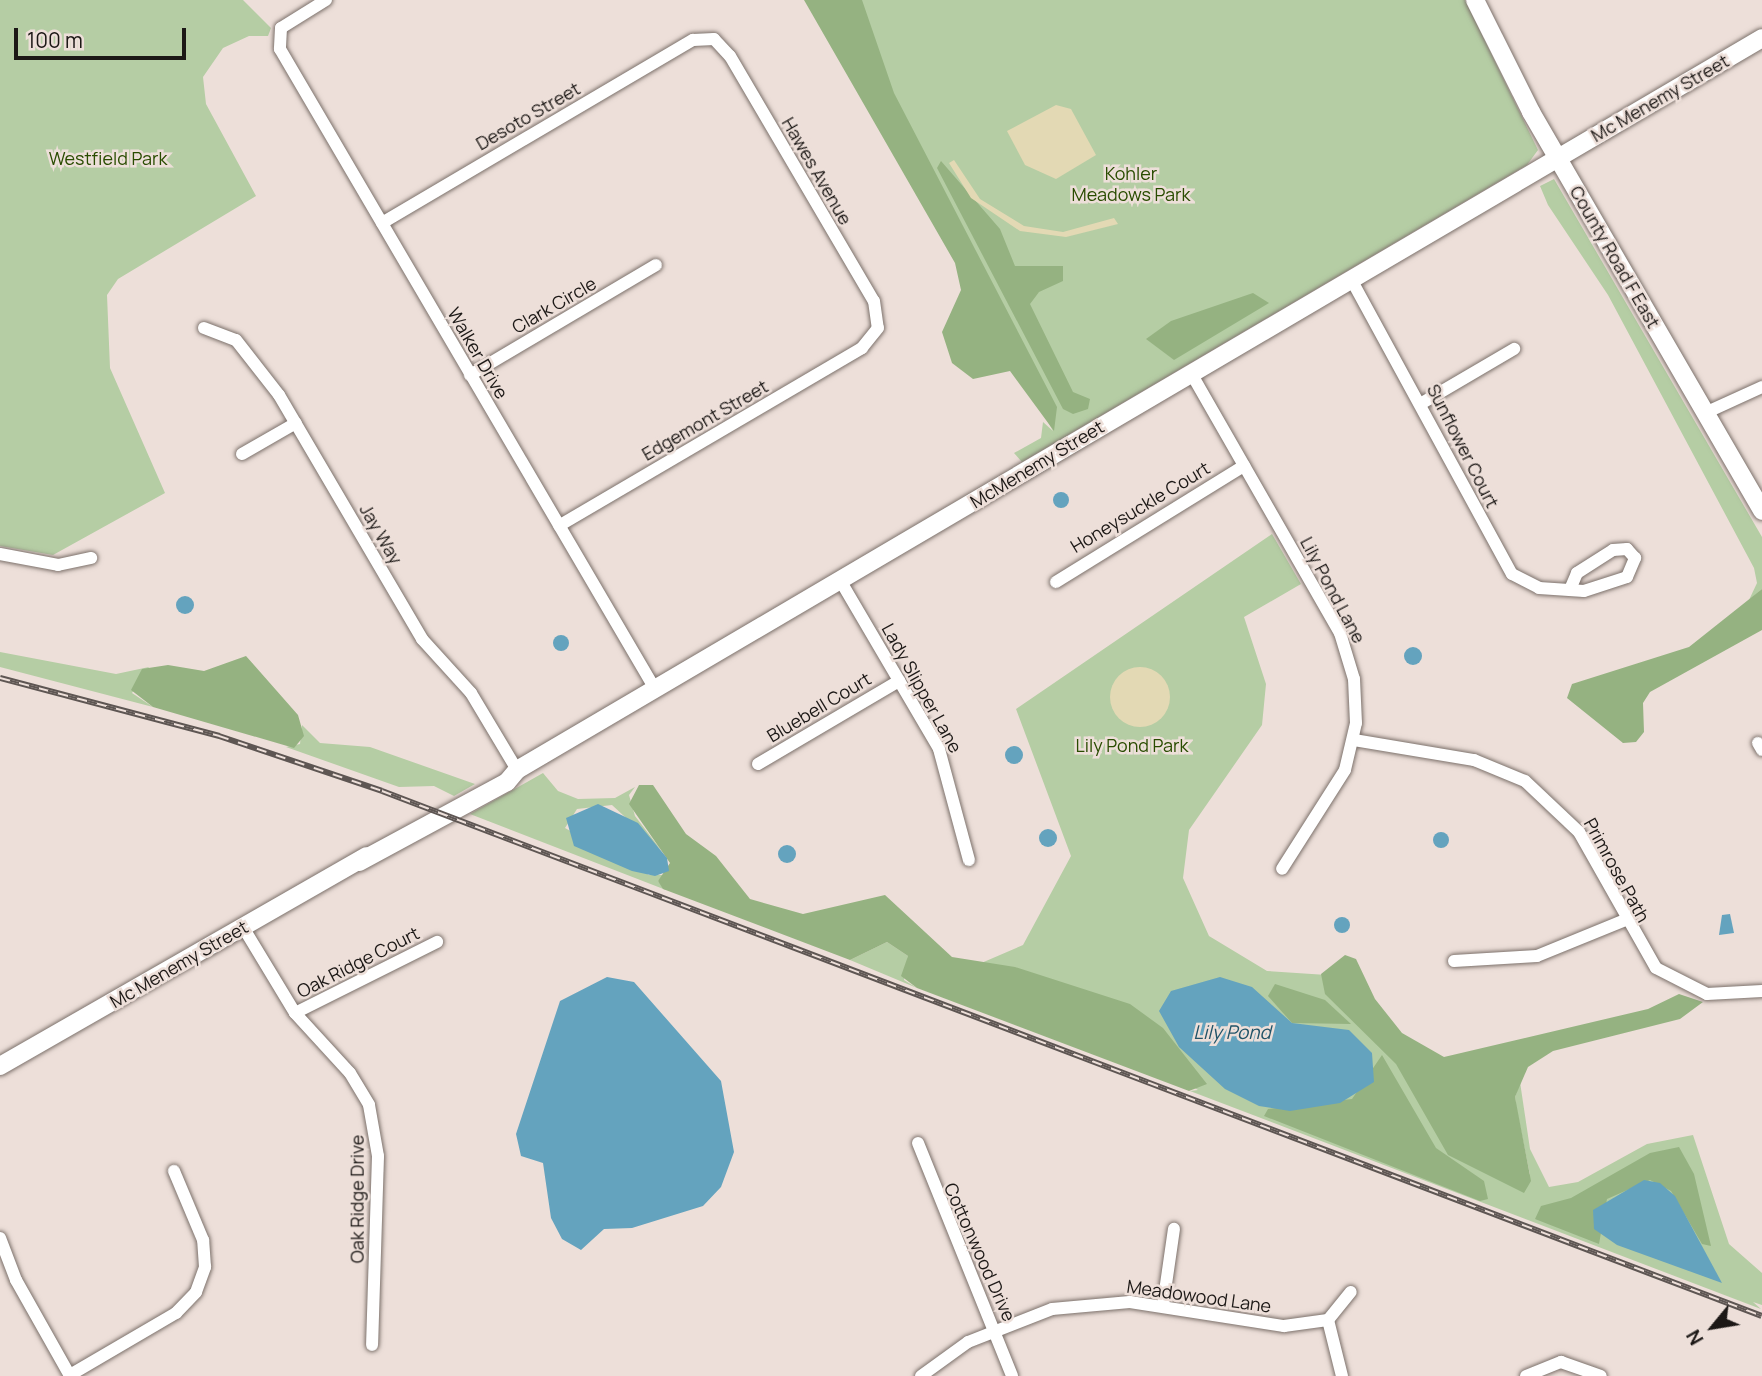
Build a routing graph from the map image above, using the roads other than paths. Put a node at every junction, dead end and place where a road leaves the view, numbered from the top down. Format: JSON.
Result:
{"nodes":[{"id":1,"x":326,"y":0,"type":"edge"},
{"id":2,"x":1475,"y":0,"type":"edge"},
{"id":3,"x":1762,"y":38,"type":"edge"},
{"id":4,"x":693,"y":40,"type":"joint"},
{"id":5,"x":1558,"y":158,"type":"junction"},
{"id":6,"x":382,"y":223,"type":"junction"},
{"id":7,"x":656,"y":265,"type":"dead end"},
{"id":8,"x":1350,"y":279,"type":"junction"},
{"id":9,"x":204,"y":328,"type":"dead end"},
{"id":10,"x":868,"y":344,"type":"joint"},
{"id":11,"x":1514,"y":349,"type":"dead end"},
{"id":12,"x":1191,"y":373,"type":"junction"},
{"id":13,"x":470,"y":375,"type":"junction"},
{"id":14,"x":1762,"y":387,"type":"edge"},
{"id":15,"x":1422,"y":403,"type":"junction"},
{"id":16,"x":1705,"y":413,"type":"junction"},
{"id":17,"x":296,"y":423,"type":"junction"},
{"id":18,"x":242,"y":454,"type":"dead end"},
{"id":19,"x":1244,"y":466,"type":"junction"},
{"id":20,"x":1762,"y":511,"type":"edge"},
{"id":21,"x":559,"y":526,"type":"junction"},
{"id":22,"x":0,"y":554,"type":"edge"},
{"id":23,"x":91,"y":558,"type":"dead end"},
{"id":24,"x":840,"y":580,"type":"junction"},
{"id":25,"x":1056,"y":582,"type":"dead end"},
{"id":26,"x":1571,"y":587,"type":"junction"},
{"id":27,"x":899,"y":681,"type":"junction"},
{"id":28,"x":655,"y":689,"type":"junction"},
{"id":29,"x":1354,"y":740,"type":"junction"},
{"id":30,"x":758,"y":764,"type":"dead end"},
{"id":31,"x":517,"y":770,"type":"junction"},
{"id":32,"x":969,"y":860,"type":"dead end"},
{"id":33,"x":359,"y":862,"type":"joint"},
{"id":34,"x":1282,"y":869,"type":"dead end"},
{"id":35,"x":1625,"y":920,"type":"junction"},
{"id":36,"x":243,"y":927,"type":"junction"},
{"id":37,"x":437,"y":942,"type":"dead end"},
{"id":38,"x":1454,"y":961,"type":"dead end"},
{"id":39,"x":1762,"y":991,"type":"edge"},
{"id":40,"x":295,"y":1013,"type":"junction"},
{"id":41,"x":0,"y":1066,"type":"edge"},
{"id":42,"x":918,"y":1143,"type":"dead end"},
{"id":43,"x":174,"y":1171,"type":"dead end"},
{"id":44,"x":1174,"y":1229,"type":"dead end"},
{"id":45,"x":0,"y":1238,"type":"edge"},
{"id":46,"x":1351,"y":1292,"type":"dead end"},
{"id":47,"x":1163,"y":1305,"type":"junction"},
{"id":48,"x":1328,"y":1320,"type":"junction"},
{"id":49,"x":996,"y":1331,"type":"junction"},
{"id":50,"x":372,"y":1345,"type":"dead end"},
{"id":51,"x":70,"y":1376,"type":"edge"},
{"id":52,"x":921,"y":1376,"type":"edge"},
{"id":53,"x":1012,"y":1376,"type":"edge"},
{"id":54,"x":1342,"y":1376,"type":"edge"},
{"id":55,"x":1526,"y":1376,"type":"edge"},
{"id":56,"x":1601,"y":1376,"type":"edge"}],
"edges":[{"from":1,"to":6,"type":"street","name":"Walker Drive"},
{"from":2,"to":5,"type":"street","name":"County Road F East"},
{"from":3,"to":5,"type":"street","name":"Mc Menemy Street"},
{"from":4,"to":6,"type":"street","name":"Desoto Street"},
{"from":4,"to":10,"type":"street","name":"Hawes Avenue"},
{"from":5,"to":8,"type":"street","name":"McMenemy Street"},
{"from":5,"to":16,"type":"street","name":"County Road F East"},
{"from":6,"to":13,"type":"street","name":"Walker Drive"},
{"from":7,"to":13,"type":"street","name":"Clark Circle"},
{"from":8,"to":12,"type":"street","name":"McMenemy Street"},
{"from":8,"to":15,"type":"street","name":"Sunflower Court"},
{"from":9,"to":17,"type":"street","name":"Jay Way"},
{"from":10,"to":21,"type":"street","name":"Edgemont Street"},
{"from":11,"to":15,"type":"street"},
{"from":12,"to":19,"type":"street","name":"Lily Pond Lane"},
{"from":12,"to":24,"type":"street","name":"McMenemy Street"},
{"from":13,"to":21,"type":"street","name":"Walker Drive"},
{"from":14,"to":16,"type":"street"},
{"from":15,"to":26,"type":"street","name":"Sunflower Court"},
{"from":16,"to":20,"type":"street","name":"County Road F East"},
{"from":17,"to":18,"type":"street"},
{"from":17,"to":31,"type":"street","name":"Jay Way"},
{"from":19,"to":25,"type":"street","name":"Honeysuckle Court"},
{"from":19,"to":29,"type":"street","name":"Lily Pond Lane"},
{"from":21,"to":28,"type":"street","name":"Walker Drive"},
{"from":22,"to":23,"type":"street"},
{"from":24,"to":27,"type":"street","name":"Lady Slipper Lane"},
{"from":24,"to":28,"type":"street","name":"McMenemy Street"},
{"from":26,"to":26,"type":"street","name":"Sunflower Court"},
{"from":27,"to":30,"type":"street","name":"Bluebell Court"},
{"from":27,"to":32,"type":"street","name":"Lady Slipper Lane"},
{"from":28,"to":31,"type":"street","name":"McMenemy Street"},
{"from":29,"to":34,"type":"street","name":"Lily Pond Lane"},
{"from":29,"to":35,"type":"street","name":"Primrose Path"},
{"from":31,"to":33,"type":"street","name":"McMenemy Street"},
{"from":33,"to":36,"type":"street","name":"Mc Menemy Street"},
{"from":35,"to":38,"type":"street"},
{"from":35,"to":39,"type":"street","name":"Primrose Path"},
{"from":36,"to":40,"type":"street","name":"Oak Ridge Drive"},
{"from":36,"to":41,"type":"street","name":"Mc Menemy Street"},
{"from":37,"to":40,"type":"street","name":"Oak Ridge Court"},
{"from":40,"to":50,"type":"street","name":"Oak Ridge Drive"},
{"from":42,"to":49,"type":"street","name":"Cottonwood Drive"},
{"from":43,"to":51,"type":"street"},
{"from":44,"to":47,"type":"street"},
{"from":45,"to":51,"type":"street"},
{"from":46,"to":48,"type":"street"},
{"from":47,"to":48,"type":"street","name":"Meadowood Lane"},
{"from":47,"to":49,"type":"street","name":"Meadowood Lane"},
{"from":48,"to":54,"type":"street"},
{"from":49,"to":52,"type":"street","name":"Meadowood Lane"},
{"from":49,"to":53,"type":"street","name":"Cottonwood Drive"},
{"from":55,"to":56,"type":"street"}]}
